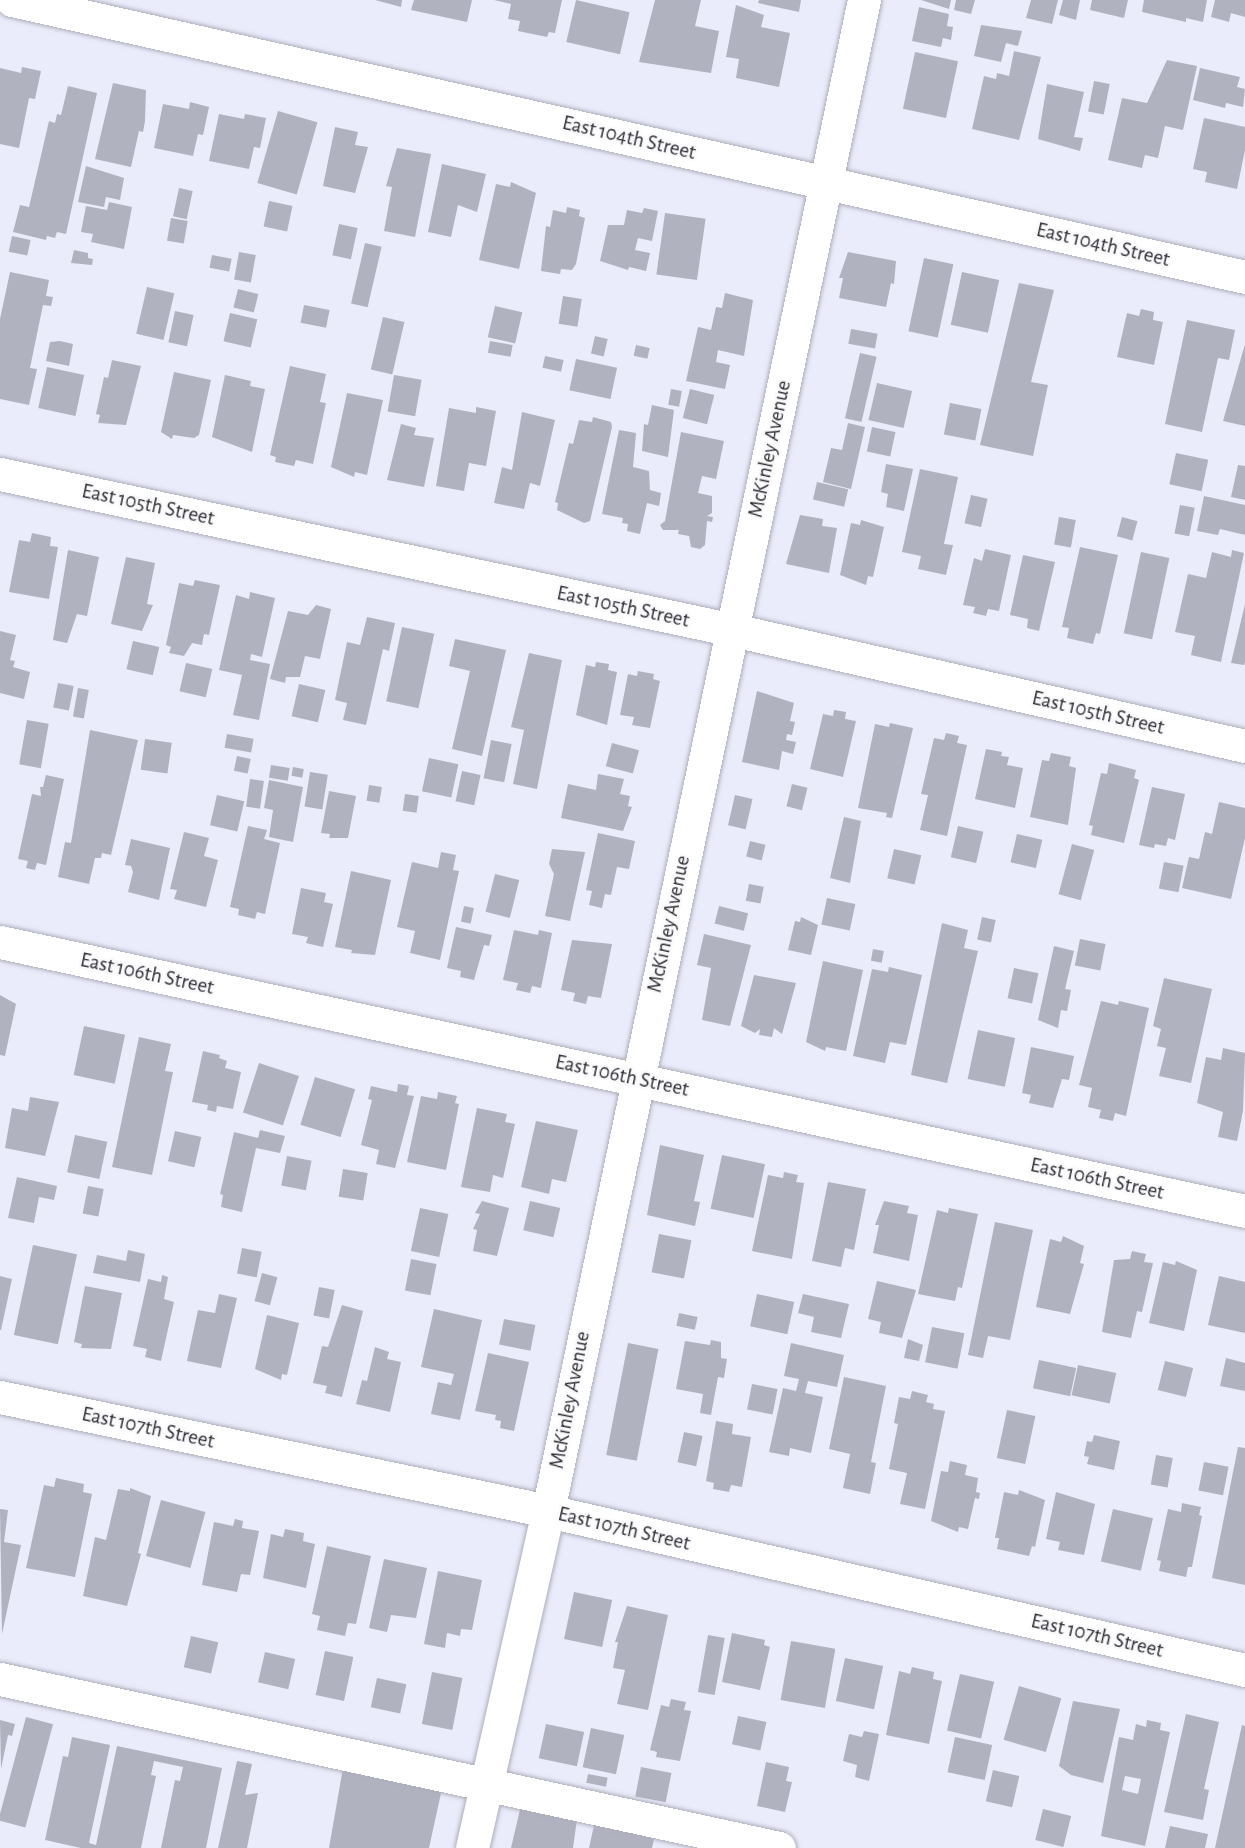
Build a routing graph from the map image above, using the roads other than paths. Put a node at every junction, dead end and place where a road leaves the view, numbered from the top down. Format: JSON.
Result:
{"nodes":[{"id":1,"x":12,"y":0,"type":"edge"},
{"id":2,"x":864,"y":0,"type":"edge"},
{"id":3,"x":825,"y":182,"type":"junction"},
{"id":4,"x":1245,"y":278,"type":"edge"},
{"id":5,"x":0,"y":474,"type":"edge"},
{"id":6,"x":733,"y":630,"type":"junction"},
{"id":7,"x":1245,"y":746,"type":"edge"},
{"id":8,"x":0,"y":942,"type":"edge"},
{"id":9,"x":635,"y":1079,"type":"junction"},
{"id":10,"x":1245,"y":1211,"type":"edge"},
{"id":11,"x":0,"y":1397,"type":"edge"},
{"id":12,"x":548,"y":1511,"type":"junction"},
{"id":13,"x":1245,"y":1670,"type":"edge"},
{"id":14,"x":0,"y":1678,"type":"edge"},
{"id":15,"x":487,"y":1782,"type":"junction"},
{"id":16,"x":472,"y":1848,"type":"edge"},
{"id":17,"x":779,"y":1848,"type":"edge"}],
"edges":[{"from":1,"to":3,"type":"street","name":"East 104th Street"},
{"from":2,"to":3,"type":"street","name":"McKinley Avenue"},
{"from":3,"to":4,"type":"street","name":"East 104th Street"},
{"from":3,"to":6,"type":"street","name":"McKinley Avenue"},
{"from":5,"to":6,"type":"street","name":"East 105th Street"},
{"from":6,"to":7,"type":"street","name":"East 105th Street"},
{"from":6,"to":9,"type":"street","name":"McKinley Avenue"},
{"from":8,"to":9,"type":"street","name":"East 106th Street"},
{"from":9,"to":10,"type":"street","name":"East 106th Street"},
{"from":9,"to":12,"type":"street","name":"McKinley Avenue"},
{"from":11,"to":12,"type":"street","name":"East 107th Street"},
{"from":12,"to":13,"type":"street","name":"East 107th Street"},
{"from":12,"to":15,"type":"street","name":"McKinley Avenue"},
{"from":14,"to":15,"type":"street"},
{"from":15,"to":16,"type":"street","name":"McKinley Avenue"},
{"from":15,"to":17,"type":"street"}]}
